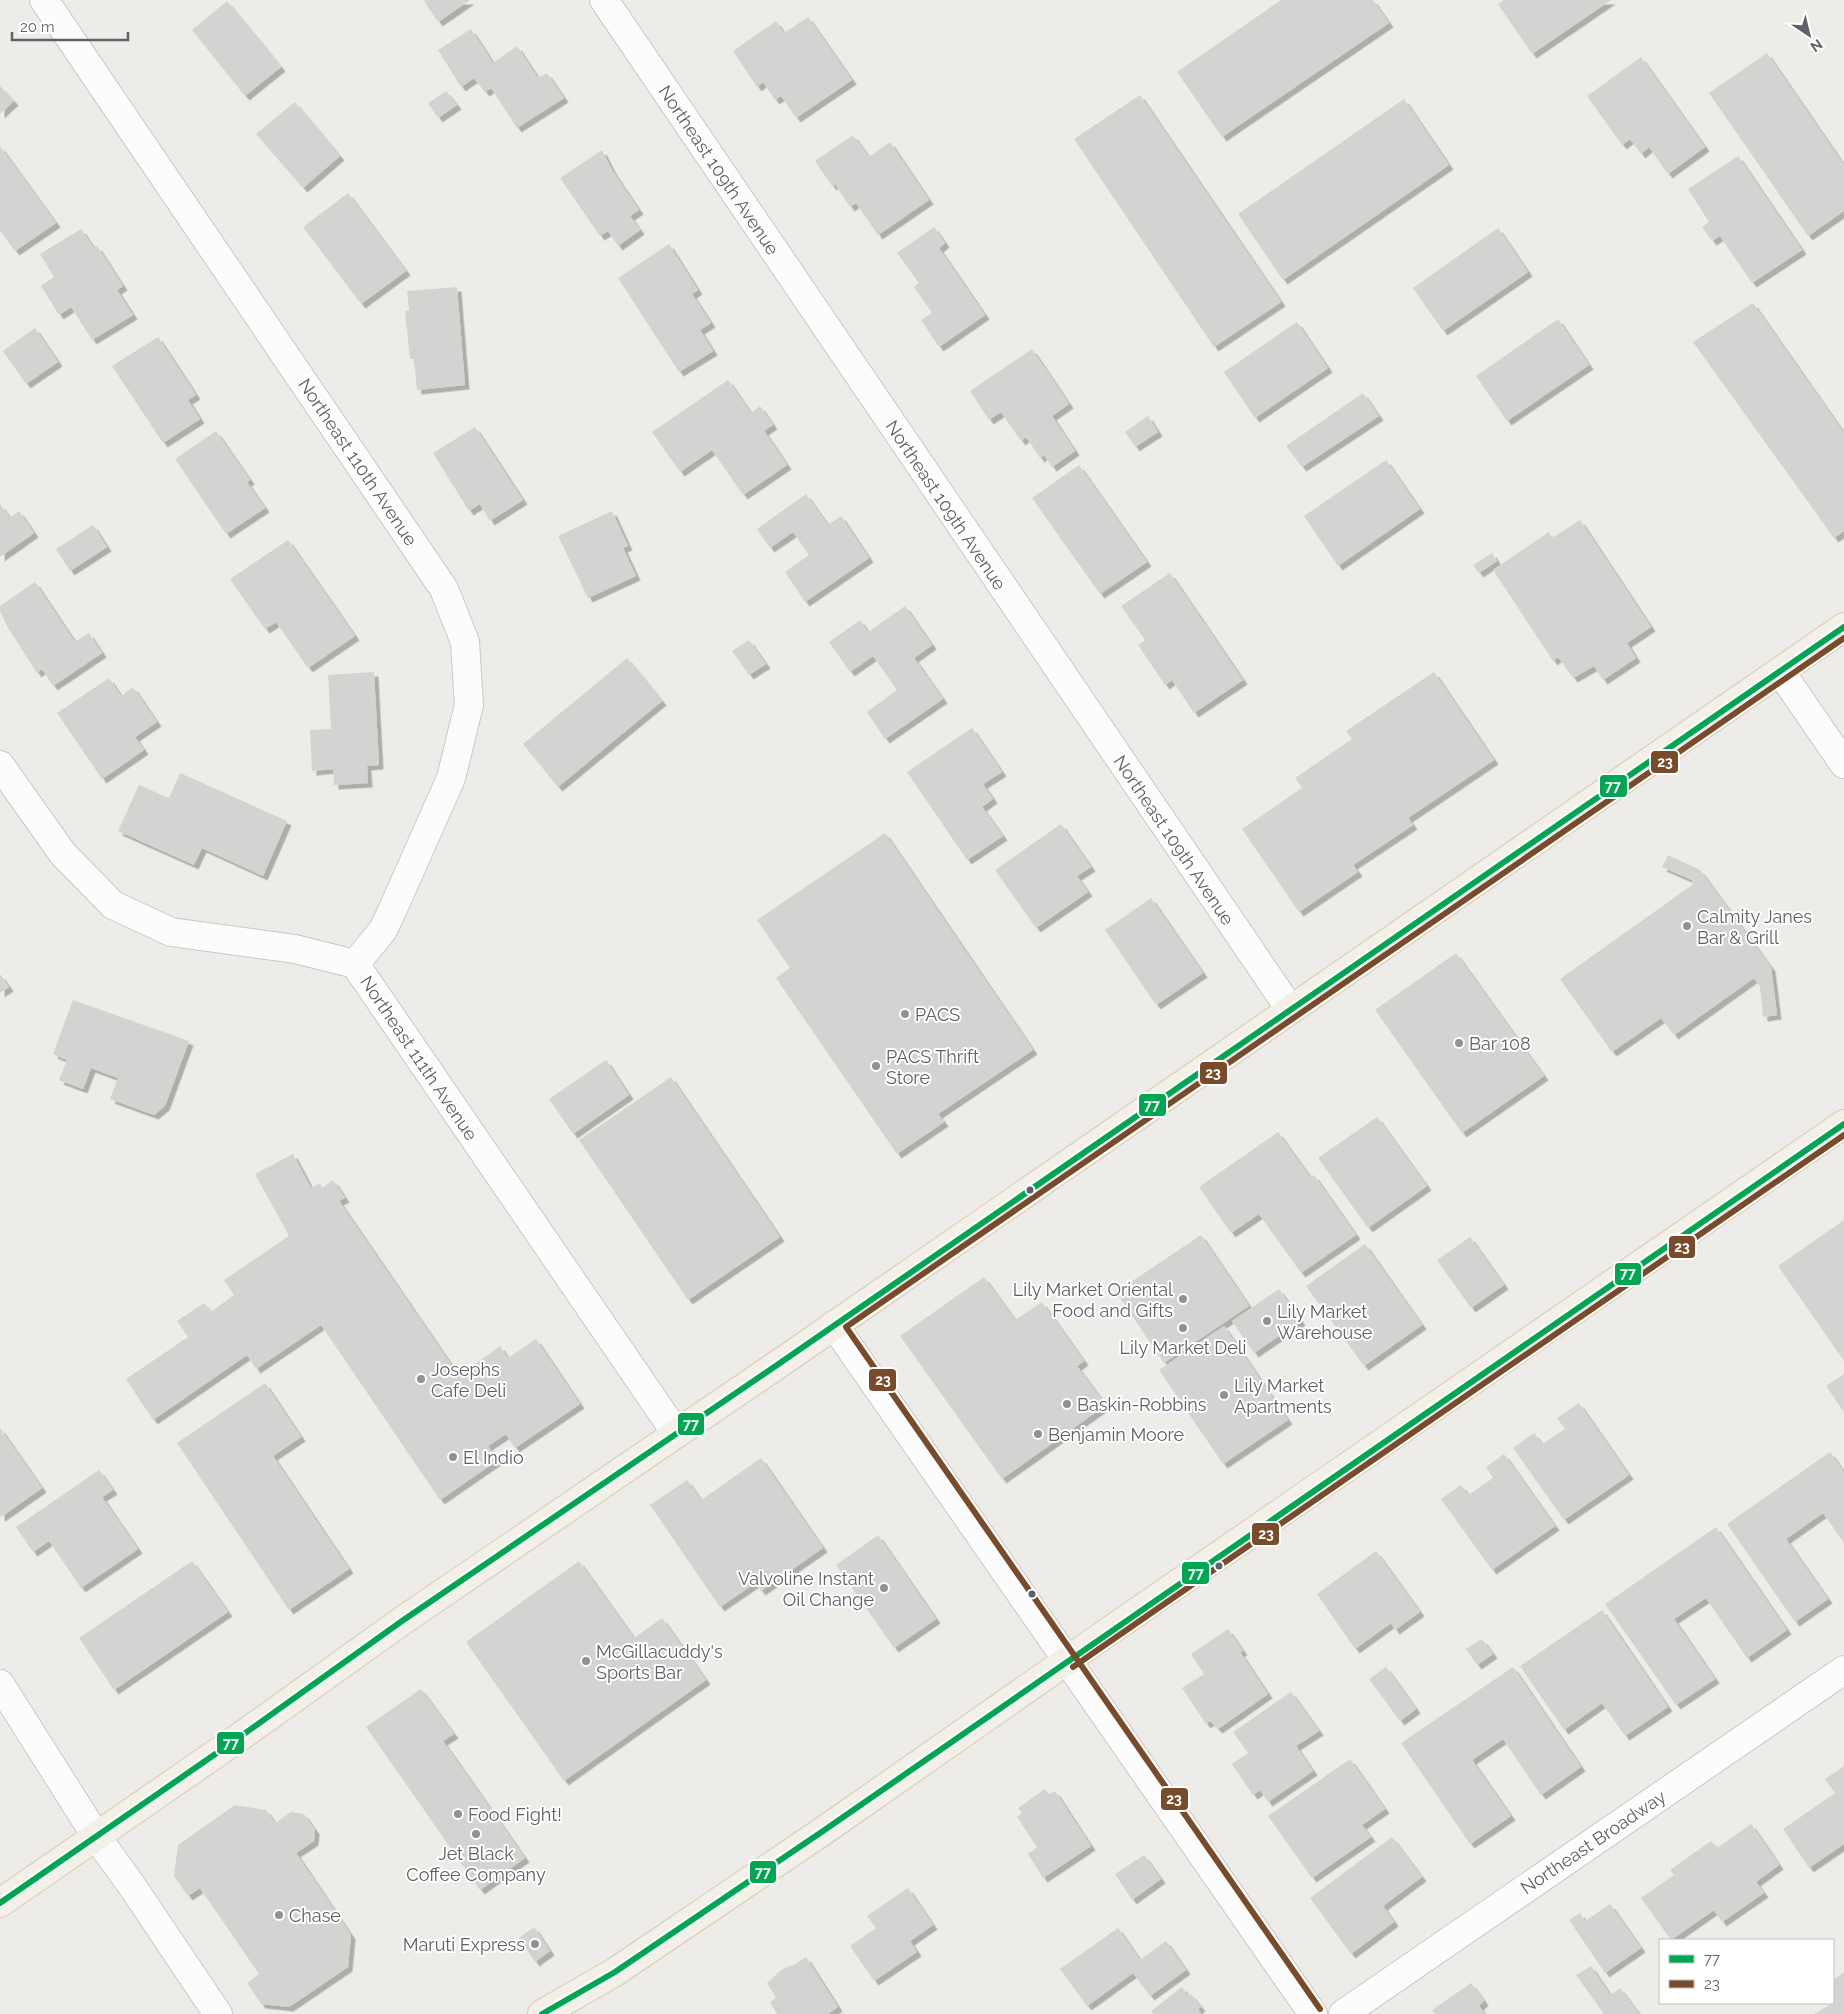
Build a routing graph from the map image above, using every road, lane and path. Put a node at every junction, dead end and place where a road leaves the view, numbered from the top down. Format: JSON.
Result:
{"nodes":[{"id":1,"x":44,"y":0,"type":"edge"},
{"id":2,"x":604,"y":0,"type":"edge"},
{"id":3,"x":1844,"y":627,"type":"edge"},
{"id":4,"x":1780,"y":671,"type":"junction"},
{"id":5,"x":1844,"y":764,"type":"edge"},
{"id":6,"x":0,"y":766,"type":"edge"},
{"id":7,"x":355,"y":964,"type":"junction"},
{"id":8,"x":1290,"y":1009,"type":"junction"},
{"id":9,"x":1844,"y":1124,"type":"edge"},
{"id":10,"x":834,"y":1325,"type":"junction"},
{"id":11,"x":676,"y":1433,"type":"junction"},
{"id":12,"x":1068,"y":1660,"type":"junction"},
{"id":13,"x":1844,"y":1670,"type":"edge"},
{"id":14,"x":0,"y":1684,"type":"edge"},
{"id":15,"x":96,"y":1836,"type":"junction"},
{"id":16,"x":0,"y":1903,"type":"edge"},
{"id":17,"x":218,"y":2014,"type":"edge"},
{"id":18,"x":542,"y":2014,"type":"edge"},
{"id":19,"x":1313,"y":2014,"type":"edge"},
{"id":20,"x":1343,"y":2014,"type":"edge"}],
"edges":[{"from":1,"to":7,"type":"street","name":"Northeast 110th Avenue"},
{"from":2,"to":8,"type":"street","name":"Northeast 109th Avenue"},
{"from":3,"to":4,"type":"main road"},
{"from":4,"to":5,"type":"street"},
{"from":4,"to":8,"type":"main road"},
{"from":6,"to":7,"type":"street","name":"Northeast 111th Avenue"},
{"from":7,"to":11,"type":"street","name":"Northeast 111th Avenue"},
{"from":8,"to":10,"type":"main road"},
{"from":9,"to":12,"type":"main road"},
{"from":10,"to":11,"type":"main road"},
{"from":10,"to":12,"type":"street"},
{"from":11,"to":15,"type":"main road"},
{"from":12,"to":18,"type":"main road"},
{"from":12,"to":19,"type":"street"},
{"from":13,"to":20,"type":"street","name":"Northeast Broadway"},
{"from":14,"to":15,"type":"street"},
{"from":15,"to":16,"type":"main road"},
{"from":15,"to":17,"type":"street"}]}
